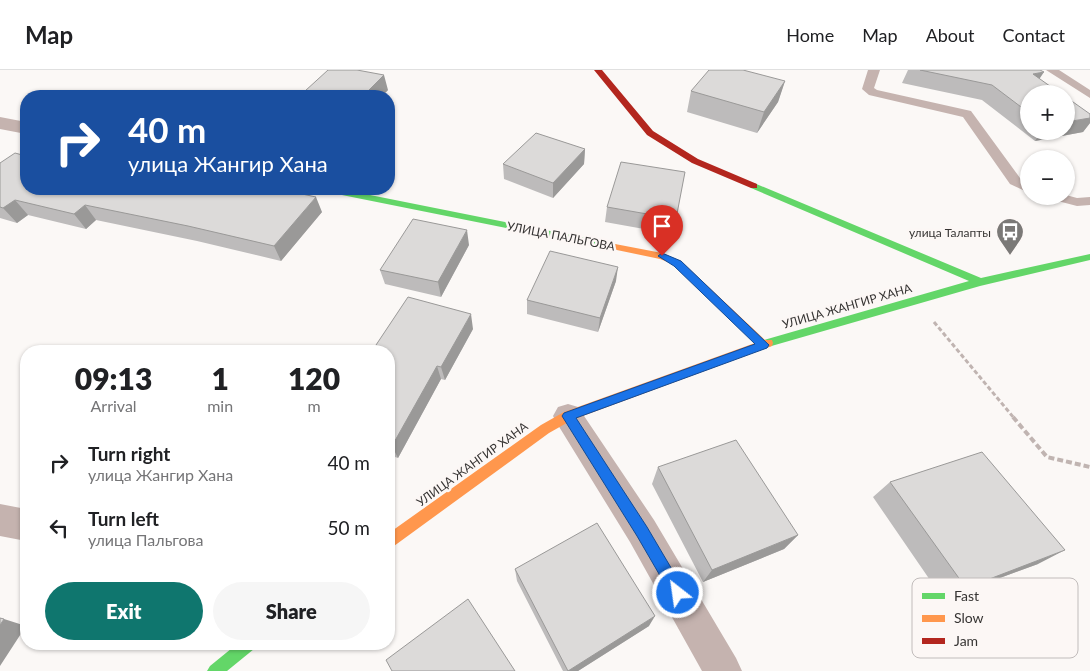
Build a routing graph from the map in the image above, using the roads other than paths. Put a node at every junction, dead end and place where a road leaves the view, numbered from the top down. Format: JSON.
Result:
{"nodes":[{"id":1,"x":598,"y":70,"type":"edge"},
{"id":2,"x":874,"y":70,"type":"edge"},
{"id":3,"x":1052,"y":70,"type":"edge"},
{"id":4,"x":1090,"y":95,"type":"edge"},
{"id":5,"x":0,"y":123,"type":"edge"},
{"id":6,"x":20,"y":127,"type":"edge"},
{"id":7,"x":1020,"y":184,"type":"edge"},
{"id":8,"x":357,"y":195,"type":"edge"},
{"id":9,"x":1075,"y":201,"type":"edge"},
{"id":10,"x":1090,"y":201,"type":"edge"},
{"id":11,"x":1090,"y":257,"type":"edge"},
{"id":12,"x":980,"y":282,"type":"junction"},
{"id":13,"x":763,"y":345,"type":"junction"},
{"id":14,"x":568,"y":416,"type":"junction"},
{"id":15,"x":0,"y":520,"type":"edge"},
{"id":16,"x":20,"y":524,"type":"edge"},
{"id":17,"x":395,"y":537,"type":"edge"},
{"id":18,"x":241,"y":650,"type":"edge"},
{"id":19,"x":214,"y":671,"type":"edge"},
{"id":20,"x":723,"y":671,"type":"edge"}],
"edges":[{"from":1,"to":12,"type":"street"},
{"from":2,"to":7,"type":"lane"},
{"from":3,"to":4,"type":"lane"},
{"from":5,"to":6,"type":"street"},
{"from":8,"to":13,"type":"street","name":"УЛИЦА ПАЛЬГОВА"},
{"from":9,"to":10,"type":"lane"},
{"from":11,"to":12,"type":"street","name":"УЛИЦА ЖАНГИР ХАНА"},
{"from":12,"to":13,"type":"street","name":"УЛИЦА ЖАНГИР ХАНА"},
{"from":13,"to":14,"type":"street","name":"УЛИЦА ЖАНГИР ХАНА"},
{"from":14,"to":17,"type":"street","name":"УЛИЦА ЖАНГИР ХАНА"},
{"from":14,"to":20,"type":"street"},
{"from":15,"to":16,"type":"street"},
{"from":18,"to":19,"type":"street"}]}
